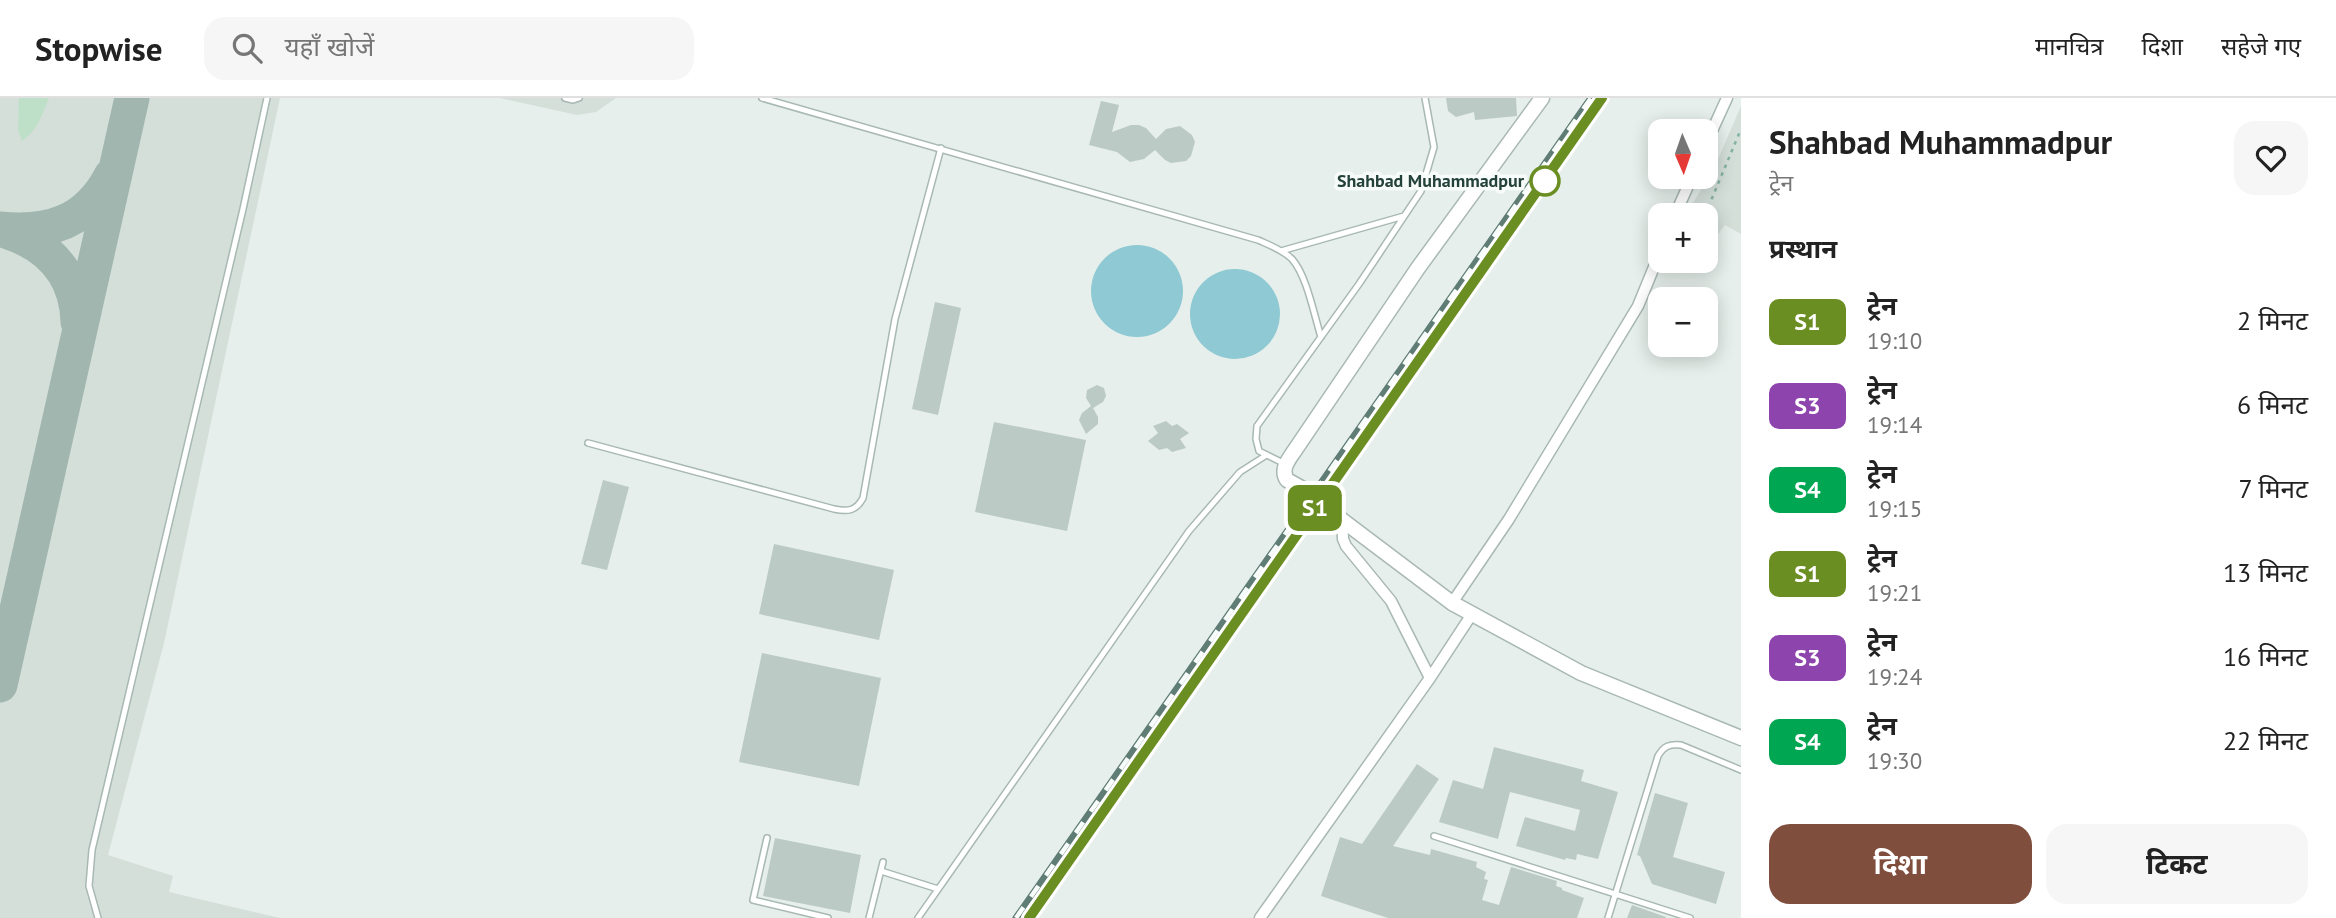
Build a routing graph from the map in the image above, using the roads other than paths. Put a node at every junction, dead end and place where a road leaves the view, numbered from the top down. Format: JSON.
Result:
{"nodes":[{"id":1,"x":267,"y":98,"type":"edge"},
{"id":2,"x":565,"y":98,"type":"edge"},
{"id":3,"x":579,"y":98,"type":"edge"},
{"id":4,"x":762,"y":98,"type":"edge"},
{"id":5,"x":1425,"y":98,"type":"edge"},
{"id":6,"x":1542,"y":98,"type":"edge"},
{"id":7,"x":1727,"y":98,"type":"edge"},
{"id":8,"x":1717,"y":119,"type":"edge"},
{"id":9,"x":941,"y":148,"type":"junction"},
{"id":10,"x":1404,"y":216,"type":"junction"},
{"id":11,"x":1281,"y":251,"type":"junction"},
{"id":12,"x":1652,"y":273,"type":"edge"},
{"id":13,"x":1321,"y":337,"type":"junction"},
{"id":14,"x":588,"y":443,"type":"dead end"},
{"id":15,"x":1265,"y":456,"type":"junction"},
{"id":16,"x":1286,"y":465,"type":"junction"},
{"id":17,"x":1342,"y":520,"type":"junction"},
{"id":18,"x":1452,"y":603,"type":"junction"},
{"id":19,"x":1472,"y":614,"type":"junction"},
{"id":20,"x":1430,"y":678,"type":"junction"},
{"id":21,"x":1741,"y":738,"type":"edge"},
{"id":22,"x":1741,"y":770,"type":"edge"},
{"id":23,"x":1434,"y":836,"type":"dead end"},
{"id":24,"x":767,"y":838,"type":"dead end"},
{"id":25,"x":883,"y":862,"type":"dead end"},
{"id":26,"x":881,"y":871,"type":"junction"},
{"id":27,"x":938,"y":889,"type":"junction"},
{"id":28,"x":1614,"y":892,"type":"junction"},
{"id":29,"x":98,"y":918,"type":"edge"},
{"id":30,"x":828,"y":918,"type":"edge"},
{"id":31,"x":869,"y":918,"type":"edge"},
{"id":32,"x":918,"y":918,"type":"edge"},
{"id":33,"x":1260,"y":918,"type":"edge"},
{"id":34,"x":1608,"y":918,"type":"edge"},
{"id":35,"x":1690,"y":918,"type":"edge"}],
"edges":[{"from":1,"to":29,"type":"lane"},
{"from":2,"to":3,"type":"lane"},
{"from":4,"to":9,"type":"lane"},
{"from":5,"to":10,"type":"lane"},
{"from":6,"to":16,"type":"street"},
{"from":7,"to":8,"type":"street"},
{"from":9,"to":11,"type":"lane"},
{"from":9,"to":14,"type":"lane"},
{"from":10,"to":11,"type":"lane"},
{"from":10,"to":13,"type":"lane"},
{"from":11,"to":13,"type":"lane"},
{"from":12,"to":18,"type":"street"},
{"from":13,"to":15,"type":"lane"},
{"from":15,"to":16,"type":"lane"},
{"from":15,"to":27,"type":"lane"},
{"from":16,"to":17,"type":"street"},
{"from":17,"to":18,"type":"street"},
{"from":17,"to":20,"type":"street"},
{"from":18,"to":19,"type":"street"},
{"from":19,"to":20,"type":"street"},
{"from":19,"to":21,"type":"street"},
{"from":20,"to":33,"type":"street"},
{"from":22,"to":28,"type":"lane"},
{"from":23,"to":28,"type":"lane"},
{"from":24,"to":30,"type":"lane"},
{"from":25,"to":26,"type":"lane"},
{"from":26,"to":27,"type":"lane"},
{"from":26,"to":31,"type":"lane"},
{"from":27,"to":32,"type":"lane"},
{"from":28,"to":34,"type":"lane"},
{"from":28,"to":35,"type":"lane"}]}
